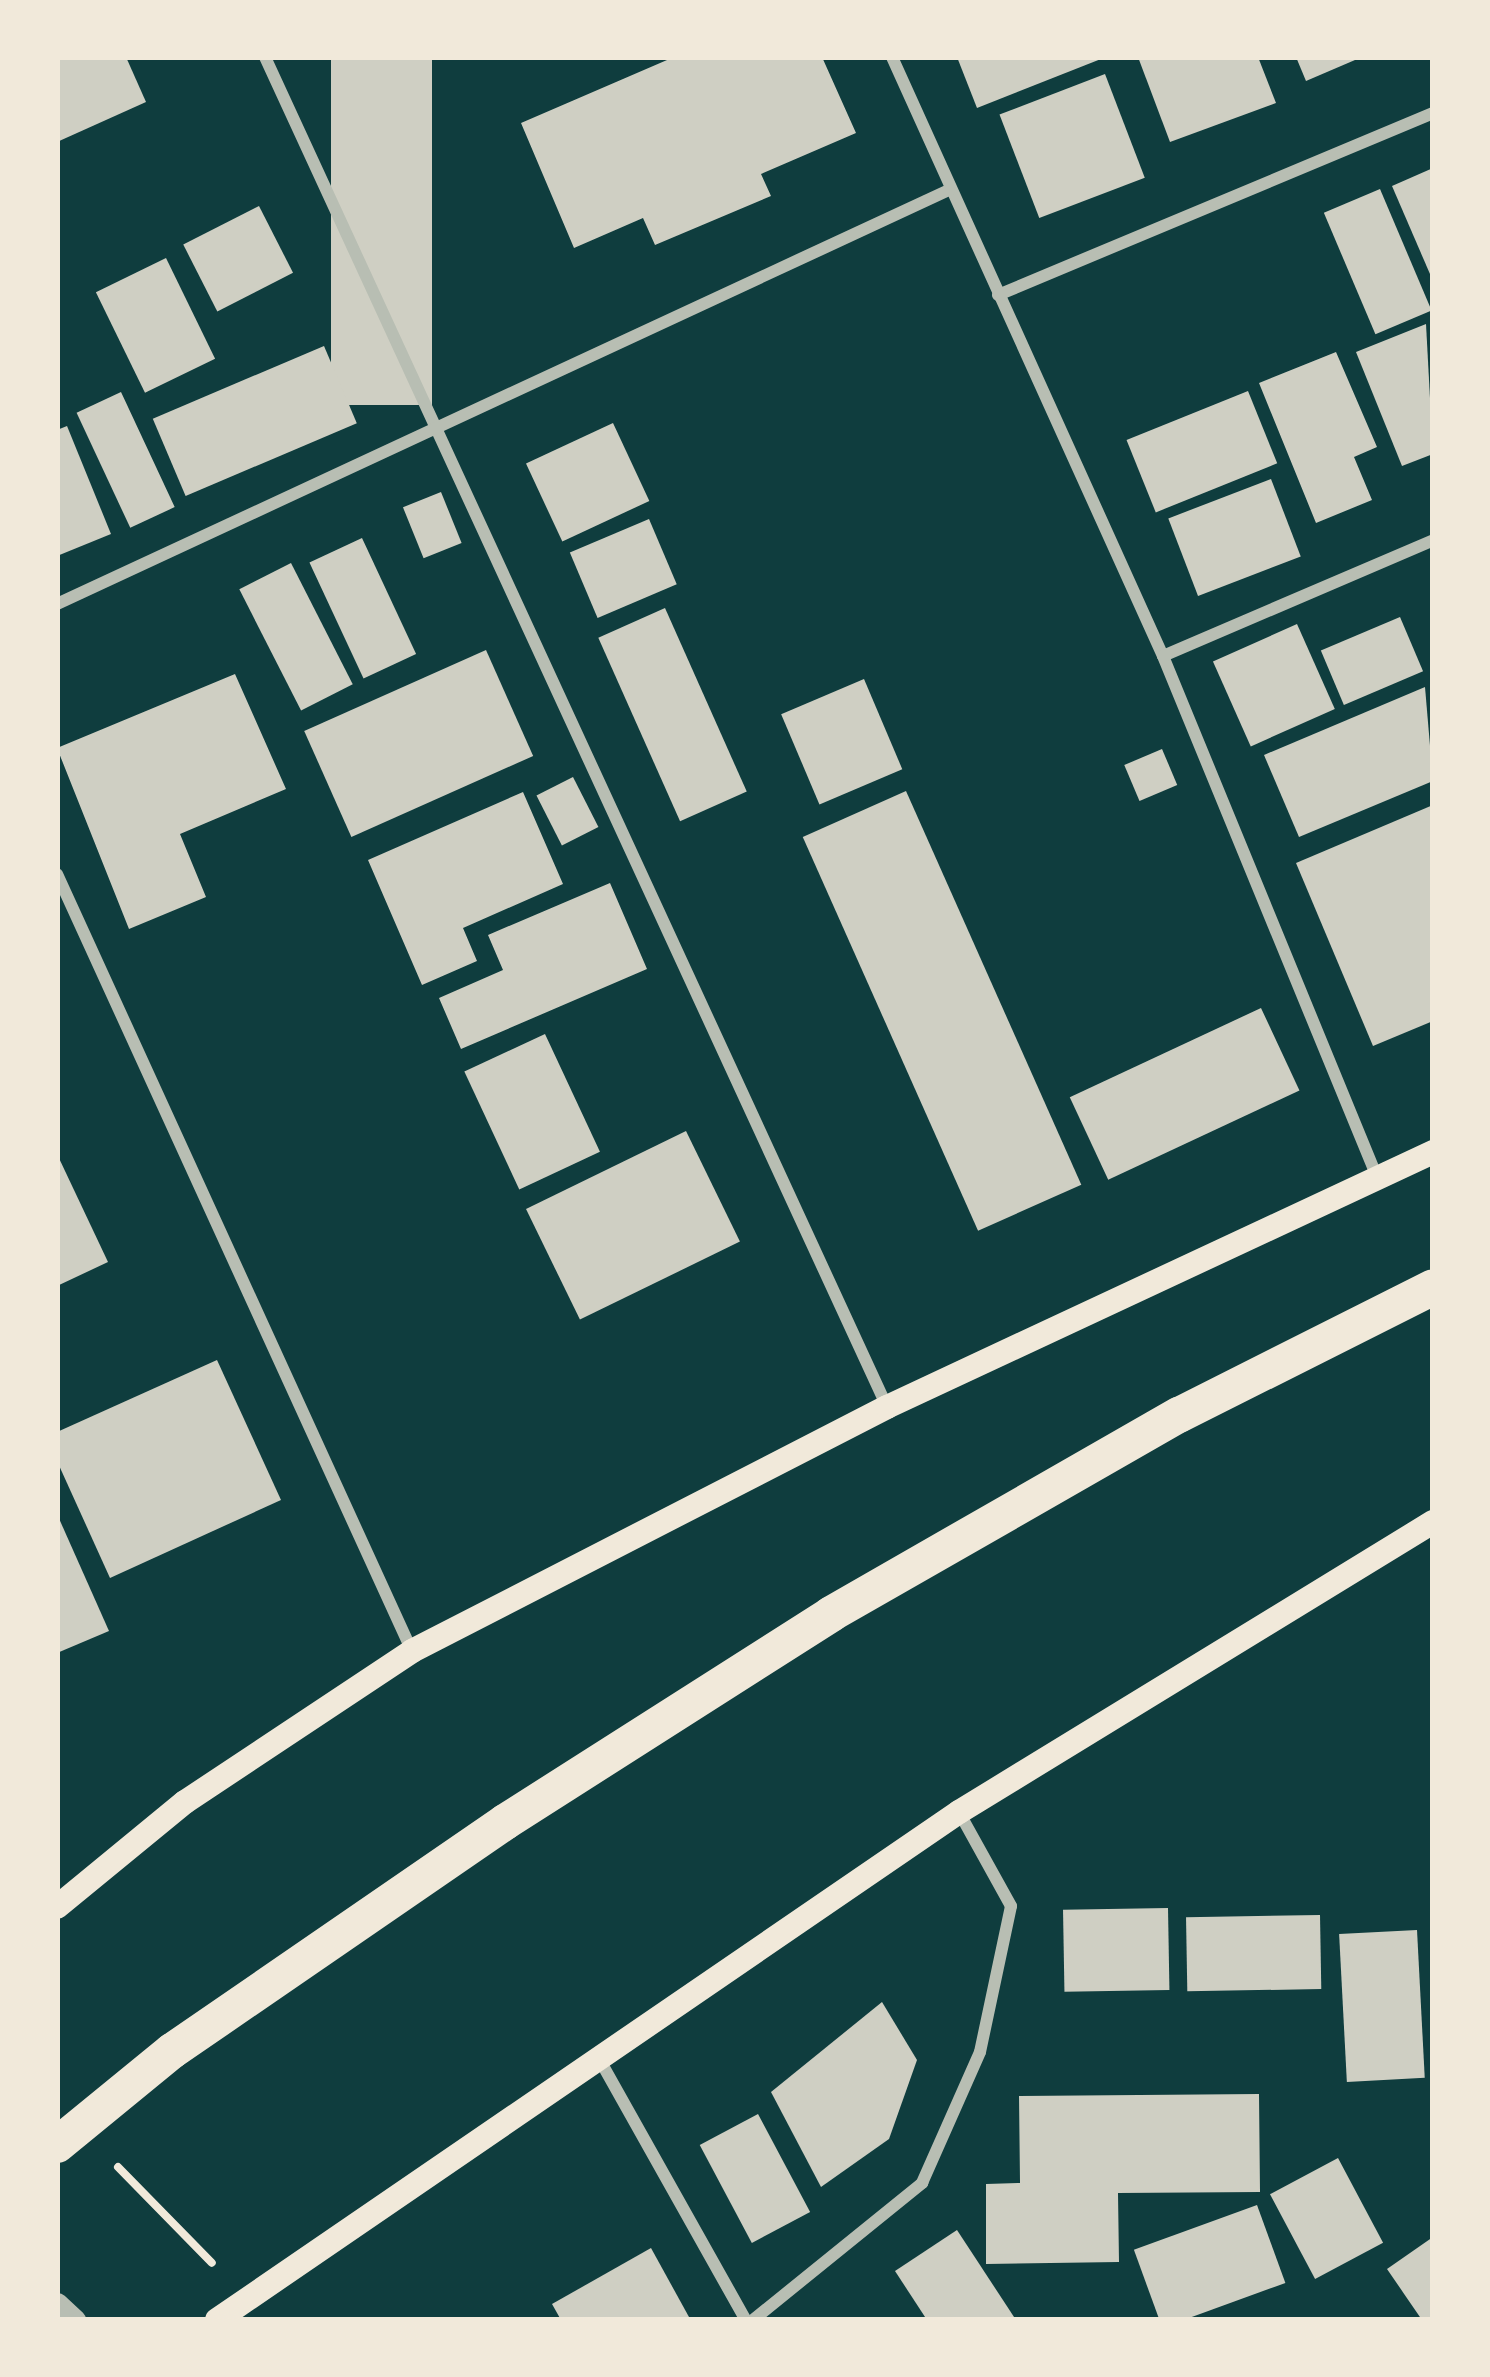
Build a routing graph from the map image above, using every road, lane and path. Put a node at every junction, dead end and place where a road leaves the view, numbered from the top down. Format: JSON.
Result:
{"nodes":[{"id":1,"x":266,"y":57,"type":"edge"},
{"id":2,"x":892,"y":57,"type":"edge"},
{"id":3,"x":1433,"y":113,"type":"edge"},
{"id":4,"x":949,"y":190,"type":"junction"},
{"id":5,"x":998,"y":295,"type":"junction"},
{"id":6,"x":438,"y":429,"type":"junction"},
{"id":7,"x":1433,"y":540,"type":"edge"},
{"id":8,"x":57,"y":604,"type":"edge"},
{"id":9,"x":1163,"y":656,"type":"junction"},
{"id":10,"x":57,"y":874,"type":"edge"},
{"id":11,"x":1433,"y":1152,"type":"edge"},
{"id":12,"x":1377,"y":1178,"type":"junction"},
{"id":13,"x":1433,"y":1287,"type":"edge"},
{"id":14,"x":887,"y":1407,"type":"junction"},
{"id":15,"x":1433,"y":1522,"type":"edge"},
{"id":16,"x":412,"y":1651,"type":"junction"},
{"id":17,"x":959,"y":1812,"type":"junction"},
{"id":18,"x":57,"y":1907,"type":"edge"},
{"id":19,"x":596,"y":2054,"type":"junction"},
{"id":20,"x":57,"y":2145,"type":"edge"},
{"id":21,"x":105,"y":2157,"type":"dead end"},
{"id":22,"x":244,"y":2301,"type":"junction"},
{"id":23,"x":57,"y":2303,"type":"edge"},
{"id":24,"x":75,"y":2320,"type":"edge"},
{"id":25,"x":217,"y":2320,"type":"edge"},
{"id":26,"x":750,"y":2320,"type":"edge"}],
"edges":[{"from":1,"to":6,"type":"street"},
{"from":2,"to":4,"type":"street"},
{"from":3,"to":5,"type":"street"},
{"from":4,"to":5,"type":"street"},
{"from":4,"to":6,"type":"street"},
{"from":5,"to":9,"type":"street"},
{"from":6,"to":8,"type":"street"},
{"from":6,"to":14,"type":"street"},
{"from":7,"to":9,"type":"street"},
{"from":9,"to":12,"type":"street"},
{"from":10,"to":16,"type":"street"},
{"from":11,"to":12,"type":"main road"},
{"from":12,"to":14,"type":"main road"},
{"from":13,"to":20,"type":"highway"},
{"from":14,"to":16,"type":"main road"},
{"from":15,"to":17,"type":"main road"},
{"from":16,"to":18,"type":"main road"},
{"from":17,"to":19,"type":"main road"},
{"from":17,"to":26,"type":"street"},
{"from":19,"to":22,"type":"main road"},
{"from":19,"to":26,"type":"street"},
{"from":21,"to":22,"type":"path"},
{"from":22,"to":25,"type":"main road"},
{"from":23,"to":24,"type":"street"}]}
